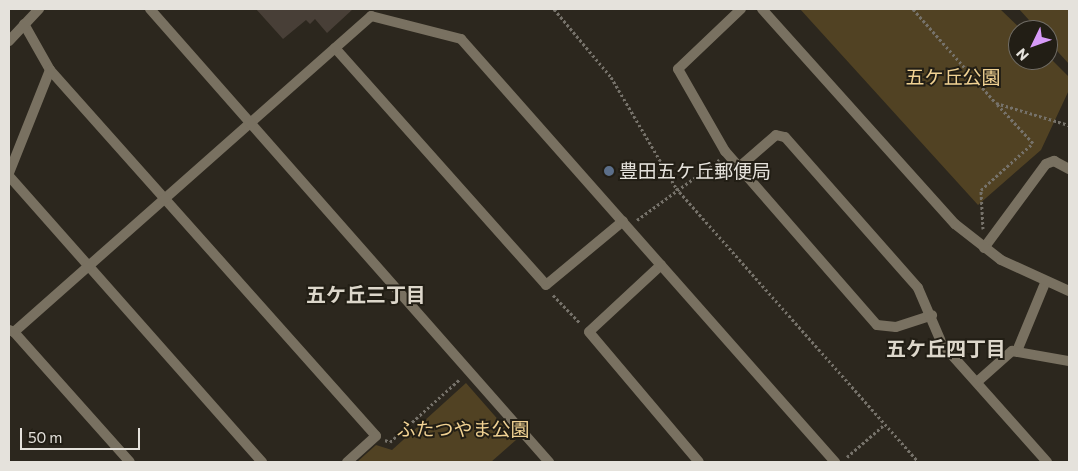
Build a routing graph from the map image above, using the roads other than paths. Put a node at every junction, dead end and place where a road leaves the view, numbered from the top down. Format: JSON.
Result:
{"nodes":[{"id":1,"x":39,"y":9,"type":"edge"},
{"id":2,"x":150,"y":9,"type":"edge"},
{"id":3,"x":741,"y":9,"type":"edge"},
{"id":4,"x":762,"y":9,"type":"edge"},
{"id":5,"x":24,"y":24,"type":"junction"},
{"id":6,"x":9,"y":41,"type":"edge"},
{"id":7,"x":335,"y":48,"type":"junction"},
{"id":8,"x":50,"y":70,"type":"junction"},
{"id":9,"x":250,"y":124,"type":"junction"},
{"id":10,"x":738,"y":168,"type":"junction"},
{"id":11,"x":1069,"y":169,"type":"edge"},
{"id":12,"x":9,"y":174,"type":"edge"},
{"id":13,"x":165,"y":198,"type":"junction"},
{"id":14,"x":626,"y":224,"type":"junction"},
{"id":15,"x":984,"y":248,"type":"junction"},
{"id":16,"x":90,"y":265,"type":"junction"},
{"id":17,"x":661,"y":265,"type":"junction"},
{"id":18,"x":1045,"y":283,"type":"junction"},
{"id":19,"x":1069,"y":291,"type":"edge"},
{"id":20,"x":932,"y":314,"type":"junction"},
{"id":21,"x":12,"y":331,"type":"edge"},
{"id":22,"x":1017,"y":351,"type":"junction"},
{"id":23,"x":1069,"y":361,"type":"edge"},
{"id":24,"x":977,"y":382,"type":"junction"},
{"id":25,"x":130,"y":462,"type":"edge"},
{"id":26,"x":262,"y":462,"type":"edge"},
{"id":27,"x":346,"y":462,"type":"edge"},
{"id":28,"x":549,"y":462,"type":"edge"},
{"id":29,"x":699,"y":462,"type":"edge"},
{"id":30,"x":835,"y":462,"type":"edge"},
{"id":31,"x":1047,"y":462,"type":"edge"}],
"edges":[{"from":1,"to":5,"type":"street"},
{"from":2,"to":9,"type":"street"},
{"from":3,"to":10,"type":"street"},
{"from":4,"to":15,"type":"street"},
{"from":5,"to":6,"type":"street"},
{"from":5,"to":8,"type":"street"},
{"from":7,"to":9,"type":"street"},
{"from":7,"to":14,"type":"street"},
{"from":7,"to":14,"type":"street"},
{"from":8,"to":12,"type":"street"},
{"from":8,"to":13,"type":"street"},
{"from":9,"to":13,"type":"street"},
{"from":9,"to":28,"type":"street"},
{"from":10,"to":20,"type":"street"},
{"from":10,"to":20,"type":"street"},
{"from":11,"to":15,"type":"street"},
{"from":12,"to":16,"type":"street"},
{"from":13,"to":16,"type":"street"},
{"from":13,"to":27,"type":"street"},
{"from":14,"to":17,"type":"street"},
{"from":15,"to":18,"type":"street"},
{"from":16,"to":21,"type":"street"},
{"from":16,"to":26,"type":"street"},
{"from":17,"to":29,"type":"street"},
{"from":17,"to":30,"type":"street"},
{"from":18,"to":19,"type":"street"},
{"from":18,"to":22,"type":"street"},
{"from":20,"to":24,"type":"street"},
{"from":21,"to":25,"type":"street"},
{"from":22,"to":23,"type":"street"},
{"from":22,"to":24,"type":"street"},
{"from":24,"to":31,"type":"street"}]}
